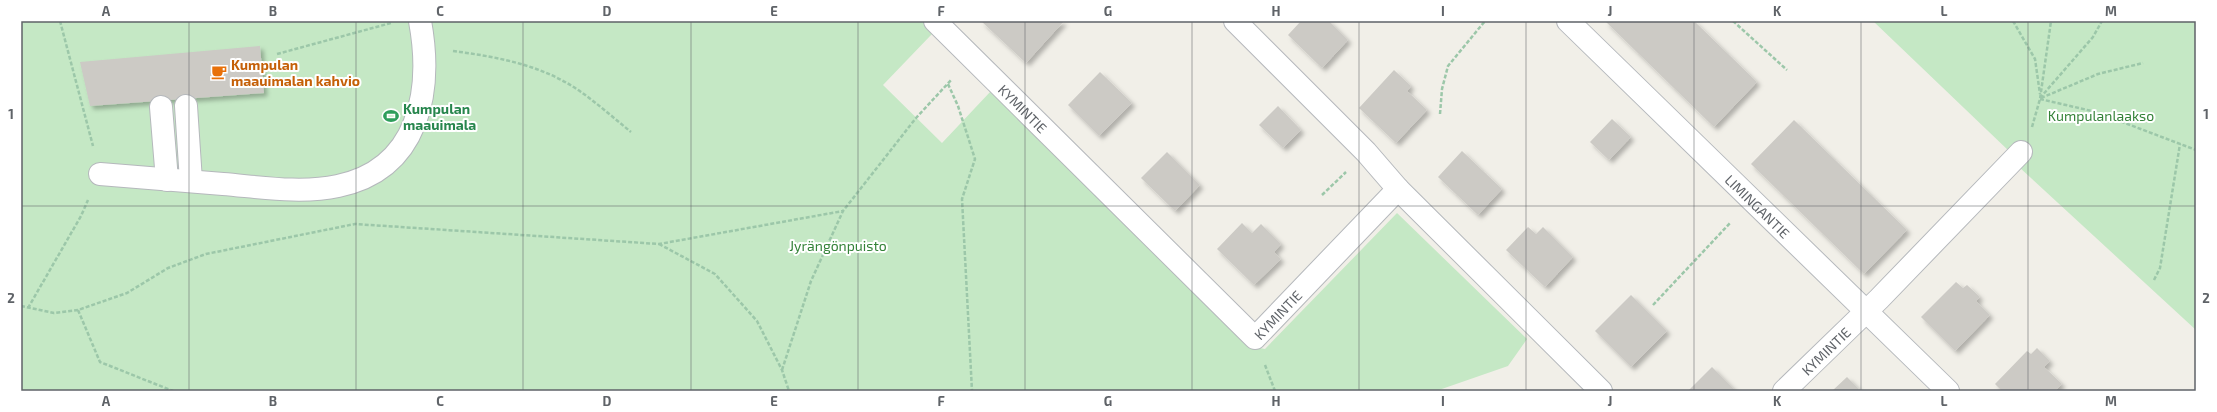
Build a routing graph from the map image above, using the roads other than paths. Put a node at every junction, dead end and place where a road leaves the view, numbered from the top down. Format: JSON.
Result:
{"nodes":[{"id":1,"x":420,"y":21,"type":"edge"},
{"id":2,"x":935,"y":21,"type":"edge"},
{"id":3,"x":1235,"y":21,"type":"edge"},
{"id":4,"x":1568,"y":21,"type":"edge"},
{"id":5,"x":186,"y":106,"type":"dead end"},
{"id":6,"x":160,"y":107,"type":"dead end"},
{"id":7,"x":2022,"y":152,"type":"road end"},
{"id":8,"x":100,"y":174,"type":"road end"},
{"id":9,"x":167,"y":180,"type":"junction"},
{"id":10,"x":191,"y":181,"type":"junction"},
{"id":11,"x":1398,"y":189,"type":"junction"},
{"id":12,"x":1867,"y":311,"type":"junction"},
{"id":13,"x":1601,"y":391,"type":"edge"},
{"id":14,"x":1784,"y":391,"type":"edge"},
{"id":15,"x":1948,"y":391,"type":"edge"}],
"edges":[{"from":1,"to":10,"type":"street"},
{"from":2,"to":11,"type":"street","name":"KYMINTIE"},
{"from":3,"to":11,"type":"street"},
{"from":4,"to":12,"type":"street","name":"LIMINGANTIE"},
{"from":5,"to":10,"type":"street"},
{"from":6,"to":9,"type":"street"},
{"from":7,"to":12,"type":"street","name":"KYMINTIE"},
{"from":8,"to":9,"type":"street"},
{"from":9,"to":10,"type":"street"},
{"from":11,"to":13,"type":"street"},
{"from":12,"to":14,"type":"street","name":"KYMINTIE"},
{"from":12,"to":15,"type":"street","name":"LIMINGANTIE"}]}
